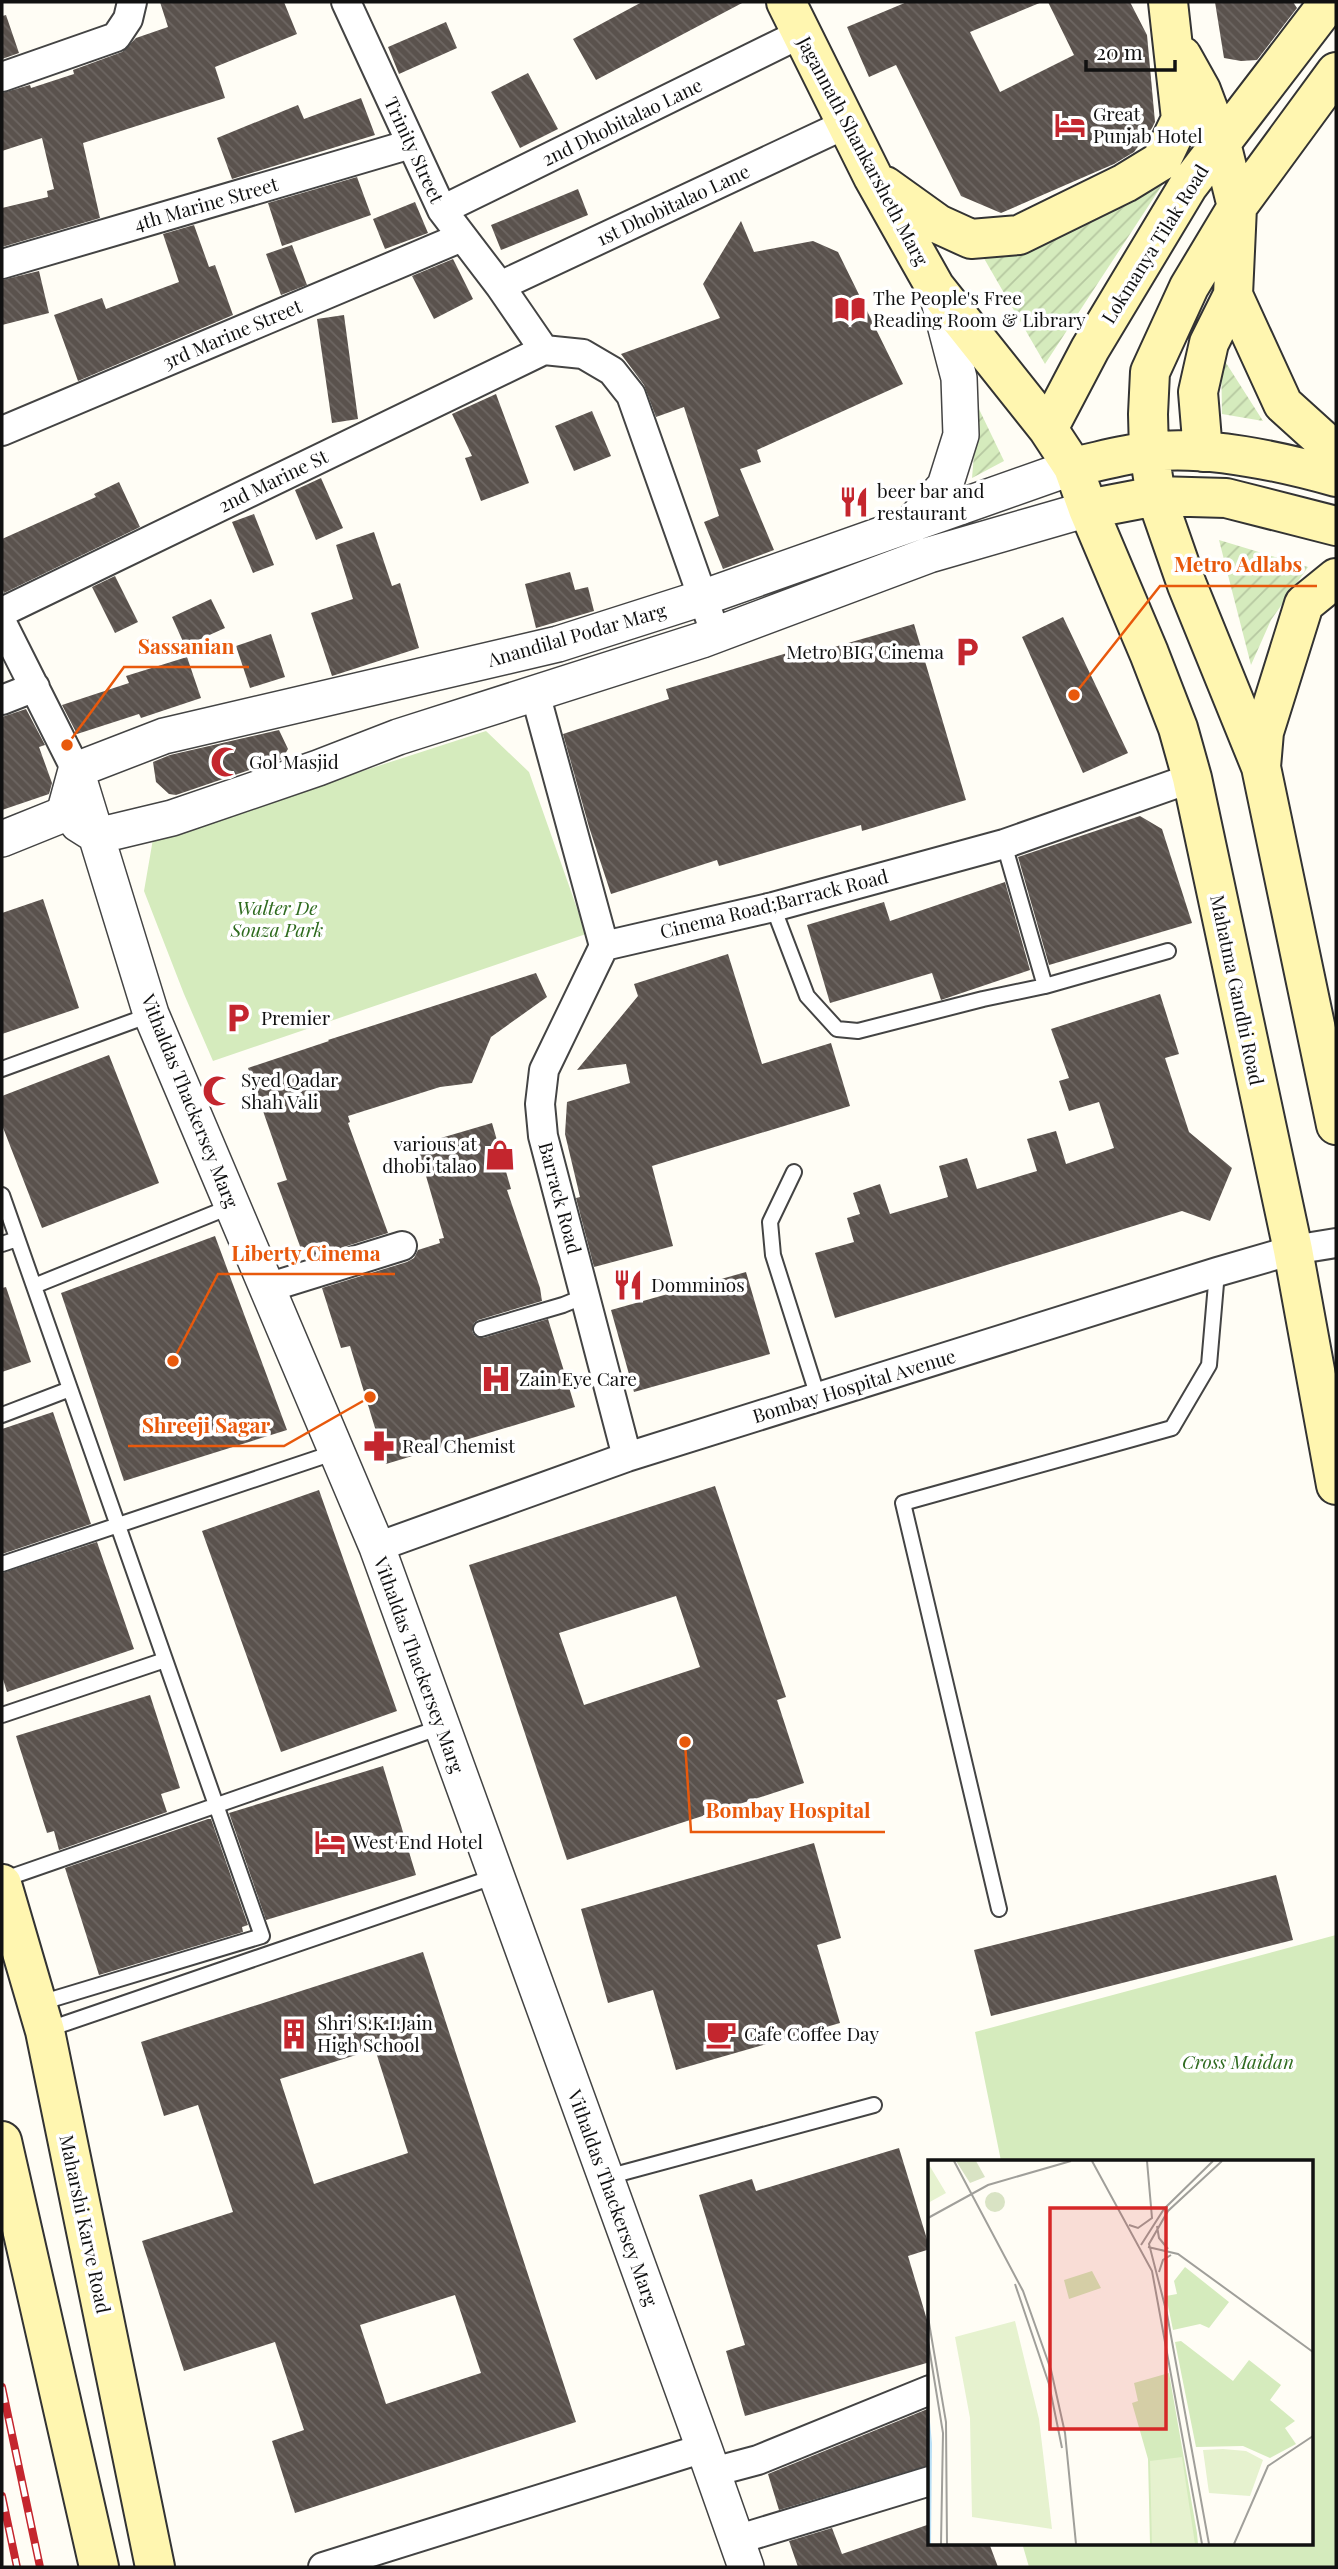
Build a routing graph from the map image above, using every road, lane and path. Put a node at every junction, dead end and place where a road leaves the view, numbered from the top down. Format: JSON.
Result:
{"nodes":[{"id":1,"x":132,"y":2,"type":"edge"},
{"id":2,"x":346,"y":2,"type":"edge"},
{"id":3,"x":1329,"y":2,"type":"edge"},
{"id":4,"x":794,"y":18,"type":"edge"},
{"id":5,"x":1170,"y":19,"type":"edge"},
{"id":6,"x":1336,"y":72,"type":"edge"},
{"id":7,"x":2,"y":77,"type":"edge"},
{"id":8,"x":846,"y":124,"type":"junction"},
{"id":9,"x":1221,"y":143,"type":"junction"},
{"id":10,"x":411,"y":144,"type":"junction"},
{"id":11,"x":873,"y":177,"type":"junction"},
{"id":12,"x":1237,"y":207,"type":"junction"},
{"id":13,"x":442,"y":210,"type":"junction"},
{"id":14,"x":462,"y":237,"type":"junction"},
{"id":15,"x":2,"y":264,"type":"edge"},
{"id":16,"x":500,"y":286,"type":"junction"},
{"id":17,"x":935,"y":287,"type":"junction"},
{"id":18,"x":1233,"y":295,"type":"junction"},
{"id":19,"x":544,"y":350,"type":"junction"},
{"id":20,"x":1048,"y":429,"type":"junction"},
{"id":21,"x":2,"y":431,"type":"edge"},
{"id":22,"x":1149,"y":452,"type":"junction"},
{"id":23,"x":1203,"y":452,"type":"junction"},
{"id":24,"x":1336,"y":452,"type":"edge"},
{"id":25,"x":1073,"y":467,"type":"junction"},
{"id":26,"x":1336,"y":477,"type":"edge"},
{"id":27,"x":1156,"y":496,"type":"junction"},
{"id":28,"x":1088,"y":509,"type":"junction"},
{"id":29,"x":909,"y":526,"type":"junction"},
{"id":30,"x":1336,"y":526,"type":"edge"},
{"id":31,"x":1336,"y":578,"type":"edge"},
{"id":32,"x":702,"y":598,"type":"junction"},
{"id":33,"x":2,"y":612,"type":"edge"},
{"id":34,"x":2,"y":623,"type":"edge"},
{"id":35,"x":716,"y":635,"type":"junction"},
{"id":36,"x":34,"y":687,"type":"junction"},
{"id":37,"x":535,"y":693,"type":"junction"},
{"id":38,"x":2,"y":700,"type":"edge"},
{"id":39,"x":1261,"y":767,"type":"junction"},
{"id":40,"x":76,"y":770,"type":"junction"},
{"id":41,"x":1192,"y":778,"type":"junction"},
{"id":42,"x":64,"y":814,"type":"junction"},
{"id":43,"x":97,"y":836,"type":"junction"},
{"id":44,"x":2,"y":839,"type":"edge"},
{"id":45,"x":1004,"y":844,"type":"junction"},
{"id":46,"x":773,"y":907,"type":"junction"},
{"id":47,"x":604,"y":946,"type":"junction"},
{"id":48,"x":1168,"y":951,"type":"dead end"},
{"id":49,"x":1045,"y":986,"type":"junction"},
{"id":50,"x":151,"y":1014,"type":"junction"},
{"id":51,"x":2,"y":1069,"type":"edge"},
{"id":52,"x":1336,"y":1125,"type":"edge"},
{"id":53,"x":794,"y":1172,"type":"dead end"},
{"id":54,"x":2,"y":1195,"type":"edge"},
{"id":55,"x":232,"y":1206,"type":"junction"},
{"id":56,"x":17,"y":1239,"type":"junction"},
{"id":57,"x":1336,"y":1243,"type":"edge"},
{"id":58,"x":2,"y":1244,"type":"edge"},
{"id":59,"x":402,"y":1246,"type":"dead end"},
{"id":60,"x":1293,"y":1250,"type":"junction"},
{"id":61,"x":1217,"y":1272,"type":"junction"},
{"id":62,"x":34,"y":1286,"type":"junction"},
{"id":63,"x":267,"y":1288,"type":"junction"},
{"id":64,"x":585,"y":1296,"type":"junction"},
{"id":65,"x":481,"y":1328,"type":"dead end"},
{"id":66,"x":70,"y":1389,"type":"junction"},
{"id":67,"x":818,"y":1397,"type":"junction"},
{"id":68,"x":2,"y":1415,"type":"edge"},
{"id":69,"x":336,"y":1452,"type":"junction"},
{"id":70,"x":627,"y":1457,"type":"junction"},
{"id":71,"x":1336,"y":1485,"type":"edge"},
{"id":72,"x":117,"y":1525,"type":"junction"},
{"id":73,"x":377,"y":1548,"type":"junction"},
{"id":74,"x":2,"y":1564,"type":"edge"},
{"id":75,"x":165,"y":1660,"type":"junction"},
{"id":76,"x":2,"y":1715,"type":"edge"},
{"id":77,"x":441,"y":1727,"type":"junction"},
{"id":78,"x":216,"y":1805,"type":"junction"},
{"id":79,"x":496,"y":1876,"type":"junction"},
{"id":80,"x":2,"y":1882,"type":"edge"},
{"id":81,"x":999,"y":1909,"type":"dead end"},
{"id":82,"x":40,"y":2017,"type":"junction"},
{"id":83,"x":874,"y":2105,"type":"dead end"},
{"id":84,"x":2,"y":2141,"type":"edge"},
{"id":85,"x":606,"y":2178,"type":"junction"},
{"id":86,"x":928,"y":2391,"type":"edge"},
{"id":87,"x":709,"y":2460,"type":"junction"},
{"id":88,"x":928,"y":2482,"type":"edge"},
{"id":89,"x":741,"y":2554,"type":"edge"},
{"id":90,"x":99,"y":2567,"type":"edge"},
{"id":91,"x":155,"y":2567,"type":"edge"},
{"id":92,"x":323,"y":2567,"type":"edge"}],
"edges":[{"from":1,"to":7,"type":"street"},
{"from":2,"to":10,"type":"street","name":"Trinity Street"},
{"from":3,"to":9,"type":"main road","name":"Lokmanya Tilak Road"},
{"from":4,"to":8,"type":"main road","name":"Jagannath Shankarsheth Marg"},
{"from":4,"to":13,"type":"street","name":"2nd Dhobitalao Lane"},
{"from":5,"to":9,"type":"main road"},
{"from":5,"to":11,"type":"main road"},
{"from":6,"to":12,"type":"main road"},
{"from":8,"to":11,"type":"main road","name":"Jagannath Shankarsheth Marg"},
{"from":8,"to":16,"type":"street","name":"1st Dhobitalao Lane"},
{"from":9,"to":12,"type":"main road"},
{"from":9,"to":20,"type":"main road","name":"Lokmanya Tilak Road"},
{"from":10,"to":13,"type":"street","name":"Trinity Street"},
{"from":10,"to":15,"type":"street","name":"4th Marine Street"},
{"from":11,"to":17,"type":"main road","name":"Jagannath Shankarsheth Marg"},
{"from":12,"to":18,"type":"main road"},
{"from":12,"to":22,"type":"main road"},
{"from":13,"to":14,"type":"street","name":"Trinity Street"},
{"from":14,"to":16,"type":"street","name":"Trinity Street"},
{"from":14,"to":21,"type":"street","name":"3rd Marine Street"},
{"from":16,"to":19,"type":"street","name":"Trinity Street"},
{"from":17,"to":20,"type":"main road","name":"Jagannath Shankarsheth Marg"},
{"from":17,"to":29,"type":"street"},
{"from":18,"to":23,"type":"main road"},
{"from":18,"to":24,"type":"main road"},
{"from":19,"to":32,"type":"street"},
{"from":19,"to":33,"type":"street","name":"2nd Marine St"},
{"from":20,"to":25,"type":"main road","name":"Jagannath Shankarsheth Marg"},
{"from":22,"to":23,"type":"main road"},
{"from":22,"to":25,"type":"main road"},
{"from":22,"to":27,"type":"main road"},
{"from":23,"to":26,"type":"main road"},
{"from":25,"to":28,"type":"main road","name":"Mahatma Gandhi Road"},
{"from":25,"to":29,"type":"street","name":"Anandilal Podar Marg"},
{"from":27,"to":28,"type":"main road"},
{"from":27,"to":30,"type":"main road"},
{"from":27,"to":39,"type":"main road"},
{"from":28,"to":35,"type":"street"},
{"from":28,"to":41,"type":"main road","name":"Mahatma Gandhi Road"},
{"from":29,"to":32,"type":"street","name":"Anandilal Podar Marg"},
{"from":31,"to":39,"type":"main road"},
{"from":32,"to":35,"type":"street"},
{"from":32,"to":40,"type":"street","name":"Anandilal Podar Marg"},
{"from":34,"to":36,"type":"street"},
{"from":35,"to":37,"type":"street"},
{"from":36,"to":38,"type":"street"},
{"from":36,"to":40,"type":"street"},
{"from":37,"to":43,"type":"street"},
{"from":37,"to":47,"type":"street"},
{"from":39,"to":52,"type":"main road"},
{"from":40,"to":42,"type":"street"},
{"from":40,"to":43,"type":"street","name":"Vithaldas Thackersey Marg"},
{"from":41,"to":45,"type":"street","name":"Cinema Road;Barrack Road"},
{"from":41,"to":60,"type":"main road","name":"Mahatma Gandhi Road"},
{"from":42,"to":43,"type":"street"},
{"from":42,"to":44,"type":"street"},
{"from":43,"to":50,"type":"street","name":"Vithaldas Thackersey Marg"},
{"from":45,"to":46,"type":"street","name":"Cinema Road;Barrack Road"},
{"from":45,"to":49,"type":"lane"},
{"from":46,"to":47,"type":"street","name":"Cinema Road;Barrack Road"},
{"from":46,"to":49,"type":"lane"},
{"from":47,"to":64,"type":"street","name":"Barrack Road"},
{"from":48,"to":49,"type":"lane"},
{"from":50,"to":51,"type":"lane"},
{"from":50,"to":55,"type":"street","name":"Vithaldas Thackersey Marg"},
{"from":53,"to":67,"type":"lane"},
{"from":54,"to":56,"type":"lane"},
{"from":55,"to":62,"type":"lane"},
{"from":55,"to":63,"type":"street","name":"Vithaldas Thackersey Marg"},
{"from":56,"to":58,"type":"lane"},
{"from":56,"to":62,"type":"lane"},
{"from":57,"to":60,"type":"street","name":"Bombay Hospital Avenue"},
{"from":59,"to":63,"type":"street"},
{"from":60,"to":61,"type":"street","name":"Bombay Hospital Avenue"},
{"from":60,"to":71,"type":"main road","name":"Mahatma Gandhi Road"},
{"from":61,"to":67,"type":"street","name":"Bombay Hospital Avenue"},
{"from":61,"to":81,"type":"lane"},
{"from":62,"to":66,"type":"lane"},
{"from":63,"to":69,"type":"street","name":"Vithaldas Thackersey Marg"},
{"from":64,"to":65,"type":"lane"},
{"from":64,"to":70,"type":"street","name":"Barrack Road"},
{"from":66,"to":68,"type":"lane"},
{"from":66,"to":72,"type":"lane"},
{"from":67,"to":70,"type":"street","name":"Bombay Hospital Avenue"},
{"from":69,"to":72,"type":"lane"},
{"from":69,"to":73,"type":"street","name":"Vithaldas Thackersey Marg"},
{"from":70,"to":73,"type":"street","name":"Bombay Hospital Avenue"},
{"from":72,"to":74,"type":"lane"},
{"from":72,"to":75,"type":"lane"},
{"from":73,"to":77,"type":"street","name":"Vithaldas Thackersey Marg"},
{"from":75,"to":76,"type":"lane"},
{"from":75,"to":78,"type":"lane"},
{"from":77,"to":78,"type":"lane"},
{"from":77,"to":79,"type":"street","name":"Vithaldas Thackersey Marg"},
{"from":78,"to":80,"type":"lane"},
{"from":78,"to":82,"type":"lane"},
{"from":79,"to":82,"type":"lane"},
{"from":79,"to":85,"type":"street","name":"Vithaldas Thackersey Marg"},
{"from":80,"to":82,"type":"main road","name":"Maharshi Karve Road"},
{"from":82,"to":91,"type":"main road","name":"Maharshi Karve Road"},
{"from":83,"to":85,"type":"lane"},
{"from":84,"to":90,"type":"main road"},
{"from":85,"to":87,"type":"street","name":"Vithaldas Thackersey Marg"},
{"from":86,"to":87,"type":"street"},
{"from":87,"to":89,"type":"street","name":"Vithaldas Thackersey Marg"},
{"from":87,"to":92,"type":"street"},
{"from":88,"to":89,"type":"street"}]}
